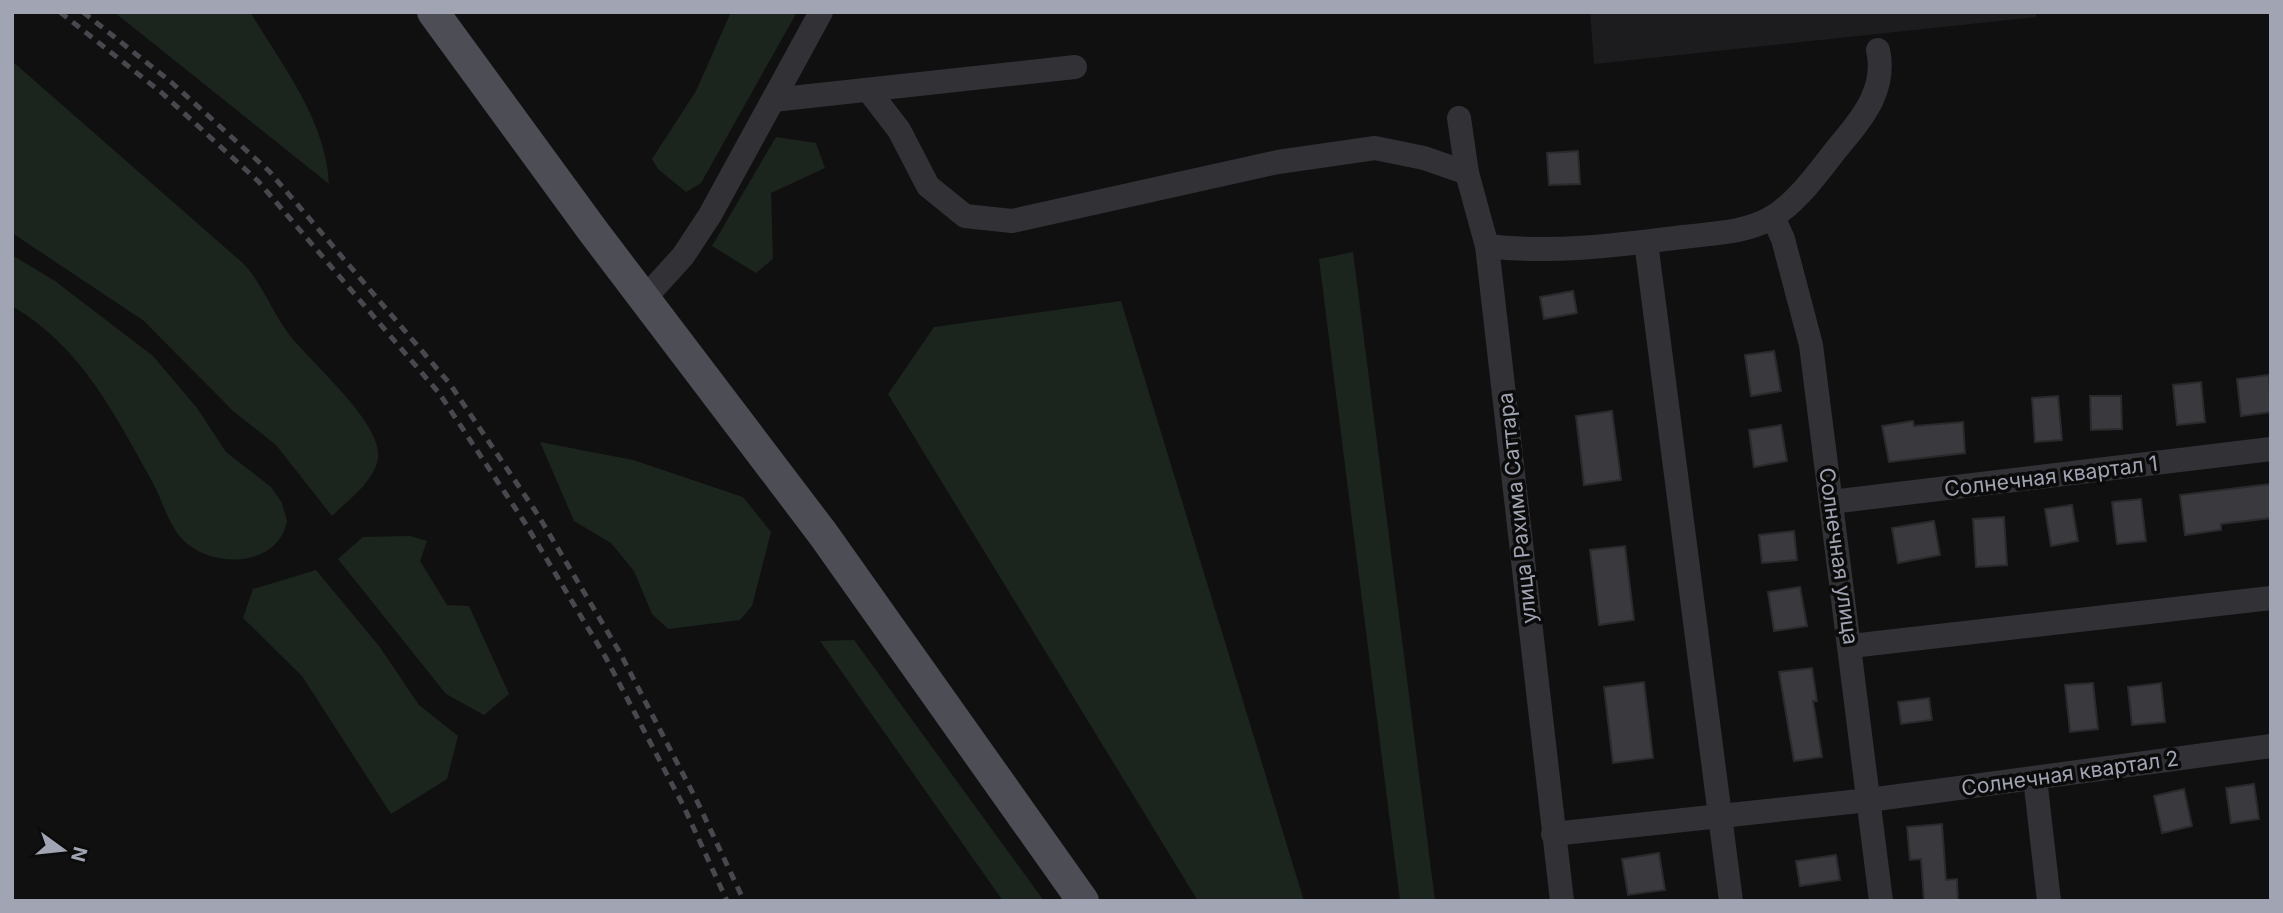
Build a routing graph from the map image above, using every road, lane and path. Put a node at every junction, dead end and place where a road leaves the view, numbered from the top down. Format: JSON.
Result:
{"nodes":[{"id":1,"x":433,"y":12,"type":"edge"},
{"id":2,"x":821,"y":12,"type":"edge"},
{"id":3,"x":1878,"y":51,"type":"dead end"},
{"id":4,"x":1075,"y":67,"type":"dead end"},
{"id":5,"x":869,"y":91,"type":"junction"},
{"id":6,"x":773,"y":100,"type":"junction"},
{"id":7,"x":1459,"y":118,"type":"dead end"},
{"id":8,"x":1467,"y":173,"type":"junction"},
{"id":9,"x":1773,"y":217,"type":"junction"},
{"id":10,"x":1646,"y":242,"type":"junction"},
{"id":11,"x":1487,"y":246,"type":"junction"},
{"id":12,"x":644,"y":299,"type":"junction"},
{"id":13,"x":2271,"y":449,"type":"edge"},
{"id":14,"x":1831,"y":502,"type":"junction"},
{"id":15,"x":2271,"y":598,"type":"edge"},
{"id":16,"x":1851,"y":646,"type":"junction"},
{"id":17,"x":2271,"y":746,"type":"edge"},
{"id":18,"x":2035,"y":778,"type":"junction"},
{"id":19,"x":1869,"y":800,"type":"junction"},
{"id":20,"x":1721,"y":816,"type":"junction"},
{"id":21,"x":1553,"y":834,"type":"junction"},
{"id":22,"x":1083,"y":901,"type":"edge"},
{"id":23,"x":1562,"y":901,"type":"edge"},
{"id":24,"x":1731,"y":901,"type":"edge"},
{"id":25,"x":1881,"y":901,"type":"edge"},
{"id":26,"x":2049,"y":901,"type":"edge"}],
"edges":[{"from":1,"to":12,"type":"main road"},
{"from":2,"to":6,"type":"street"},
{"from":3,"to":9,"type":"street"},
{"from":4,"to":5,"type":"street"},
{"from":5,"to":6,"type":"street"},
{"from":5,"to":8,"type":"street"},
{"from":6,"to":12,"type":"street"},
{"from":7,"to":8,"type":"street","name":"улица Рахима Саттара"},
{"from":8,"to":11,"type":"street","name":"улица Рахима Саттара"},
{"from":9,"to":10,"type":"street"},
{"from":9,"to":14,"type":"street","name":"Солнечная улица"},
{"from":10,"to":11,"type":"street"},
{"from":10,"to":20,"type":"street"},
{"from":11,"to":21,"type":"street","name":"улица Рахима Саттара"},
{"from":12,"to":22,"type":"main road"},
{"from":13,"to":14,"type":"street","name":"Солнечная квартал 1"},
{"from":14,"to":16,"type":"street","name":"Солнечная улица"},
{"from":15,"to":16,"type":"street"},
{"from":16,"to":19,"type":"street","name":"Солнечная улица"},
{"from":17,"to":18,"type":"street","name":"Солнечная квартал 2"},
{"from":18,"to":19,"type":"street","name":"Солнечная квартал 2"},
{"from":18,"to":26,"type":"street"},
{"from":19,"to":20,"type":"street","name":"Солнечная квартал 2"},
{"from":19,"to":25,"type":"street","name":"Солнечная улица"},
{"from":20,"to":21,"type":"street","name":"Солнечная квартал 2"},
{"from":20,"to":24,"type":"street"},
{"from":21,"to":23,"type":"street","name":"улица Рахима Саттара"}]}
